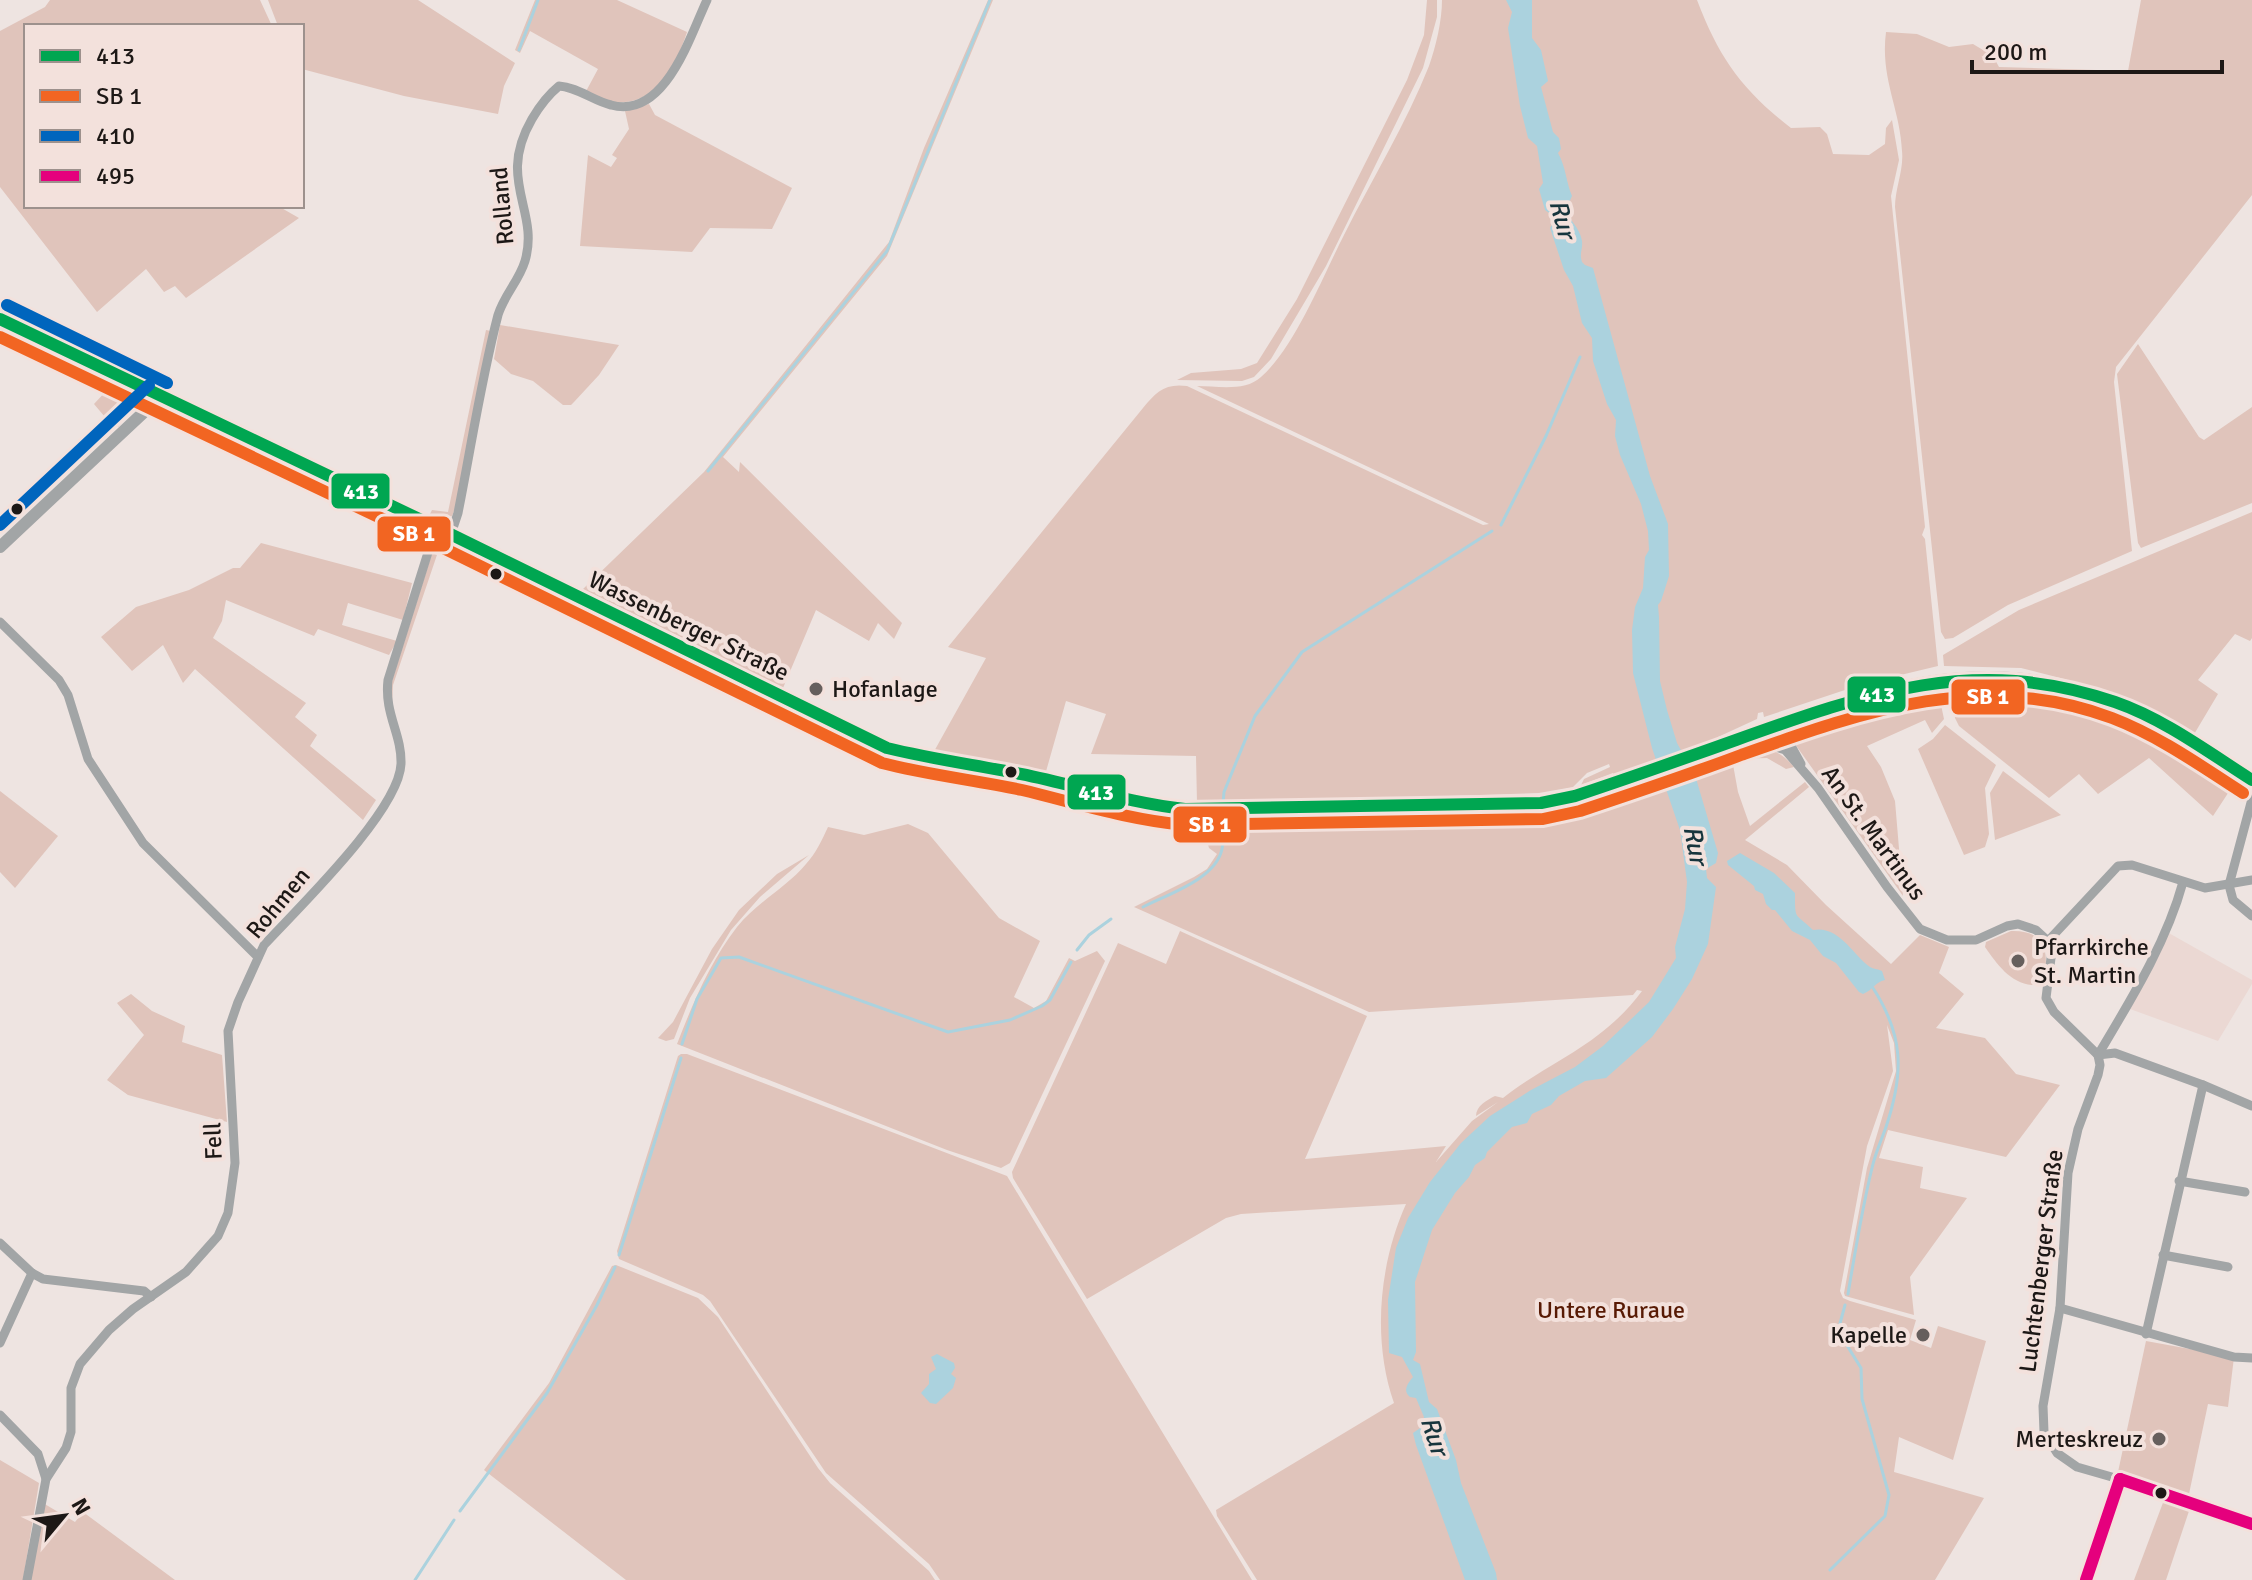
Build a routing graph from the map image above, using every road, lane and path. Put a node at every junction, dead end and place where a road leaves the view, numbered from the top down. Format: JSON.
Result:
{"nodes":[{"id":1,"x":707,"y":0,"type":"edge"},
{"id":2,"x":0,"y":319,"type":"edge"},
{"id":3,"x":160,"y":397,"type":"junction"},
{"id":4,"x":436,"y":527,"type":"junction"},
{"id":5,"x":451,"y":534,"type":"junction"},
{"id":6,"x":1,"y":543,"type":"edge"},
{"id":7,"x":0,"y":622,"type":"edge"},
{"id":8,"x":1773,"y":726,"type":"junction"},
{"id":9,"x":1736,"y":740,"type":"junction"},
{"id":10,"x":1784,"y":750,"type":"junction"},
{"id":11,"x":1804,"y":771,"type":"junction"},
{"id":12,"x":2252,"y":780,"type":"edge"},
{"id":13,"x":2252,"y":799,"type":"edge"},
{"id":14,"x":2252,"y":880,"type":"edge"},
{"id":15,"x":2183,"y":882,"type":"junction"},
{"id":16,"x":2229,"y":885,"type":"junction"},
{"id":17,"x":2252,"y":916,"type":"edge"},
{"id":18,"x":2048,"y":941,"type":"junction"},
{"id":19,"x":258,"y":957,"type":"junction"},
{"id":20,"x":2098,"y":1055,"type":"junction"},
{"id":21,"x":2203,"y":1085,"type":"junction"},
{"id":22,"x":2252,"y":1106,"type":"edge"},
{"id":23,"x":2179,"y":1181,"type":"junction"},
{"id":24,"x":2245,"y":1192,"type":"dead end"},
{"id":25,"x":0,"y":1243,"type":"edge"},
{"id":26,"x":2163,"y":1255,"type":"junction"},
{"id":27,"x":2228,"y":1267,"type":"dead end"},
{"id":28,"x":32,"y":1273,"type":"junction"},
{"id":29,"x":151,"y":1297,"type":"junction"},
{"id":30,"x":2060,"y":1308,"type":"junction"},
{"id":31,"x":2146,"y":1334,"type":"junction"},
{"id":32,"x":0,"y":1343,"type":"edge"},
{"id":33,"x":2252,"y":1358,"type":"edge"},
{"id":34,"x":0,"y":1415,"type":"edge"},
{"id":35,"x":38,"y":1454,"type":"junction"},
{"id":36,"x":59,"y":1457,"type":"junction"},
{"id":37,"x":46,"y":1479,"type":"junction"},
{"id":38,"x":2120,"y":1479,"type":"junction"},
{"id":39,"x":2252,"y":1524,"type":"edge"},
{"id":40,"x":27,"y":1580,"type":"edge"},
{"id":41,"x":2086,"y":1580,"type":"edge"}],
"edges":[{"from":1,"to":5,"type":"street","name":"Rolland"},
{"from":2,"to":3,"type":"main road","name":"Wassenberger Straße"},
{"from":3,"to":4,"type":"main road","name":"Wassenberger Straße"},
{"from":3,"to":6,"type":"street"},
{"from":4,"to":5,"type":"main road","name":"Wassenberger Straße"},
{"from":4,"to":19,"type":"street","name":"Rohmen"},
{"from":5,"to":9,"type":"main road","name":"Wassenberger Straße"},
{"from":7,"to":19,"type":"street","name":"Rohmen"},
{"from":8,"to":9,"type":"main road","name":"Wassenberger Straße"},
{"from":8,"to":10,"type":"street","name":"An St. Martinus"},
{"from":8,"to":11,"type":"street","name":"An St. Martinus"},
{"from":8,"to":12,"type":"main road","name":"Wassenberger Straße"},
{"from":9,"to":10,"type":"street","name":"An St. Martinus"},
{"from":10,"to":11,"type":"street","name":"An St. Martinus"},
{"from":11,"to":18,"type":"street","name":"An St. Martinus"},
{"from":13,"to":16,"type":"street"},
{"from":14,"to":16,"type":"street"},
{"from":15,"to":16,"type":"street"},
{"from":15,"to":18,"type":"street"},
{"from":15,"to":20,"type":"street","name":"Luchtenberger Straße"},
{"from":16,"to":17,"type":"street"},
{"from":18,"to":20,"type":"street"},
{"from":19,"to":29,"type":"street","name":"Fell"},
{"from":20,"to":21,"type":"street"},
{"from":20,"to":30,"type":"street","name":"Luchtenberger Straße"},
{"from":21,"to":22,"type":"street"},
{"from":21,"to":23,"type":"street"},
{"from":23,"to":24,"type":"street"},
{"from":23,"to":26,"type":"street"},
{"from":25,"to":28,"type":"street"},
{"from":26,"to":27,"type":"street"},
{"from":26,"to":31,"type":"street"},
{"from":28,"to":29,"type":"street"},
{"from":28,"to":32,"type":"street"},
{"from":29,"to":36,"type":"street","name":"Fell"},
{"from":30,"to":31,"type":"street"},
{"from":30,"to":38,"type":"street","name":"Luchtenberger Straße"},
{"from":31,"to":33,"type":"street"},
{"from":34,"to":35,"type":"street","name":"Fell"},
{"from":35,"to":36,"type":"street"},
{"from":35,"to":37,"type":"street","name":"Fell"},
{"from":36,"to":37,"type":"street","name":"Fell"},
{"from":37,"to":40,"type":"street","name":"Fell"},
{"from":38,"to":39,"type":"street"},
{"from":38,"to":41,"type":"street"}]}
